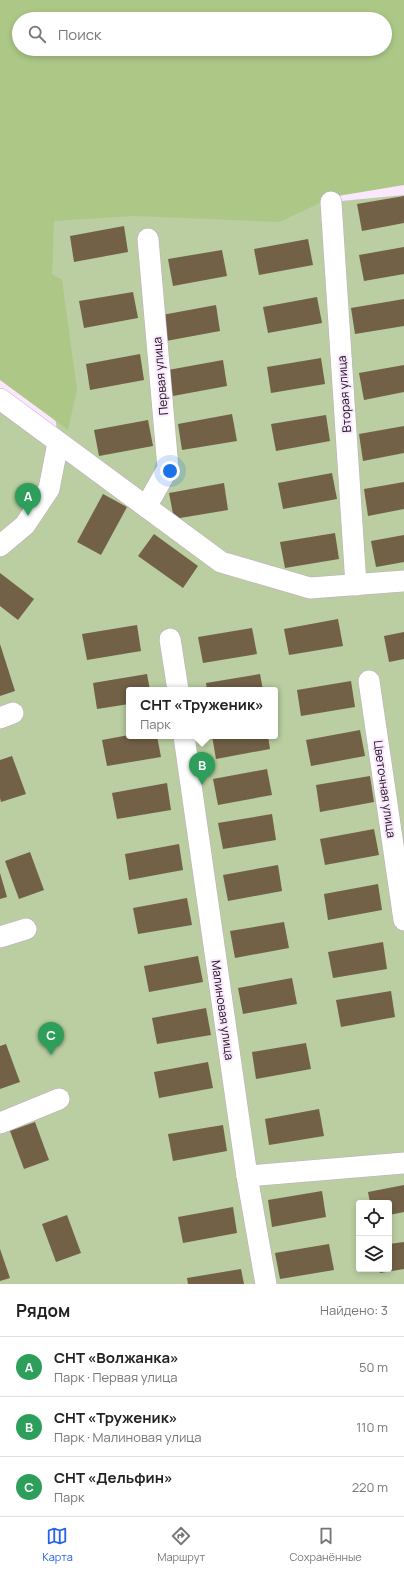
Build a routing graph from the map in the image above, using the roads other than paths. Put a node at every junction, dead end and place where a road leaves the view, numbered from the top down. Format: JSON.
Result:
{"nodes":[{"id":1,"x":332,"y":202,"type":"dead end"},
{"id":2,"x":148,"y":239,"type":"dead end"},
{"id":3,"x":0,"y":399,"type":"edge"},
{"id":4,"x":58,"y":443,"type":"junction"},
{"id":5,"x":146,"y":507,"type":"junction"},
{"id":6,"x":0,"y":546,"type":"edge"},
{"id":7,"x":404,"y":581,"type":"edge"},
{"id":8,"x":356,"y":585,"type":"junction"},
{"id":9,"x":170,"y":639,"type":"dead end"},
{"id":10,"x":369,"y":681,"type":"dead end"},
{"id":11,"x":178,"y":687,"type":"edge"},
{"id":12,"x":184,"y":739,"type":"edge"},
{"id":13,"x":404,"y":920,"type":"edge"},
{"id":14,"x":26,"y":928,"type":"dead end"},
{"id":15,"x":0,"y":938,"type":"edge"},
{"id":16,"x":59,"y":1099,"type":"dead end"},
{"id":17,"x":0,"y":1123,"type":"edge"},
{"id":18,"x":404,"y":1163,"type":"edge"},
{"id":19,"x":247,"y":1176,"type":"junction"},
{"id":20,"x":266,"y":1284,"type":"edge"}],
"edges":[{"from":1,"to":8,"type":"street","name":"Вторая улица"},
{"from":2,"to":5,"type":"street","name":"Первая улица"},
{"from":3,"to":4,"type":"street"},
{"from":4,"to":5,"type":"street"},
{"from":4,"to":6,"type":"street"},
{"from":5,"to":8,"type":"street"},
{"from":7,"to":8,"type":"street"},
{"from":9,"to":11,"type":"street"},
{"from":10,"to":13,"type":"street","name":"Цветочная улица"},
{"from":12,"to":19,"type":"street","name":"Малиновая улица"},
{"from":14,"to":15,"type":"street"},
{"from":16,"to":17,"type":"street"},
{"from":18,"to":19,"type":"street"},
{"from":19,"to":20,"type":"street","name":"Малиновая улица"}]}
